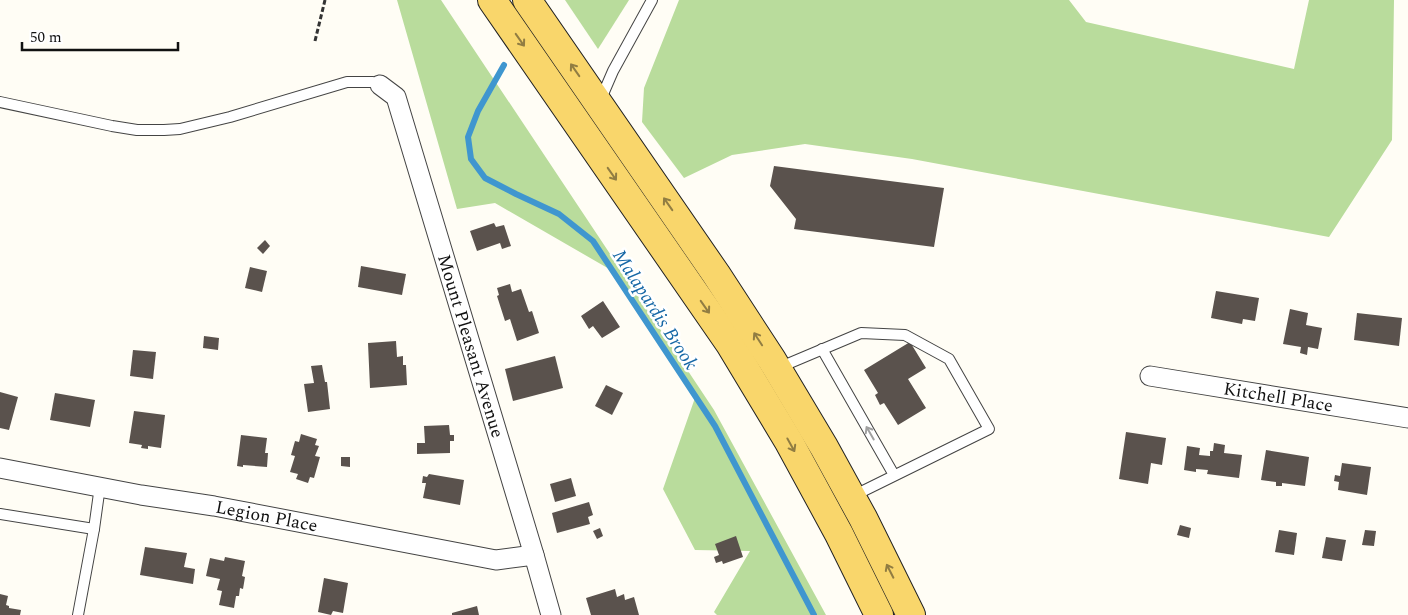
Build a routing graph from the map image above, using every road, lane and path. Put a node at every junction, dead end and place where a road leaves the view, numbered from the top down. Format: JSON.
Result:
{"nodes":[{"id":1,"x":325,"y":0,"type":"edge"},
{"id":2,"x":492,"y":0,"type":"edge"},
{"id":3,"x":527,"y":0,"type":"edge"},
{"id":4,"x":652,"y":0,"type":"edge"},
{"id":5,"x":315,"y":41,"type":"dead end"},
{"id":6,"x":380,"y":85,"type":"joint"},
{"id":7,"x":0,"y":102,"type":"edge"},
{"id":8,"x":599,"y":104,"type":"junction"},
{"id":9,"x":822,"y":349,"type":"junction"},
{"id":10,"x":777,"y":368,"type":"junction"},
{"id":11,"x":1150,"y":376,"type":"dead end"},
{"id":12,"x":1408,"y":418,"type":"edge"},
{"id":13,"x":0,"y":468,"type":"edge"},
{"id":14,"x":894,"y":476,"type":"junction"},
{"id":15,"x":100,"y":486,"type":"junction"},
{"id":16,"x":851,"y":497,"type":"junction"},
{"id":17,"x":0,"y":514,"type":"edge"},
{"id":18,"x":94,"y":529,"type":"junction"},
{"id":19,"x":534,"y":555,"type":"junction"},
{"id":20,"x":78,"y":615,"type":"edge"},
{"id":21,"x":551,"y":615,"type":"edge"},
{"id":22,"x":879,"y":615,"type":"edge"},
{"id":23,"x":911,"y":615,"type":"edge"}],
"edges":[{"from":1,"to":5,"type":"path"},
{"from":2,"to":22,"type":"main road","one_way":true},
{"from":8,"to":3,"type":"main road","one_way":true},
{"from":4,"to":8,"type":"lane"},
{"from":6,"to":7,"type":"lane"},
{"from":6,"to":19,"type":"street","name":"Mount Pleasant Avenue"},
{"from":10,"to":8,"type":"main road","one_way":true},
{"from":9,"to":10,"type":"lane"},
{"from":14,"to":9,"type":"lane","one_way":true},
{"from":9,"to":14,"type":"lane"},
{"from":10,"to":16,"type":"main road"},
{"from":11,"to":12,"type":"street","name":"Kitchell Place"},
{"from":13,"to":15,"type":"street","name":"Legion Place"},
{"from":14,"to":16,"type":"lane"},
{"from":15,"to":18,"type":"lane"},
{"from":15,"to":19,"type":"street","name":"Legion Place"},
{"from":23,"to":16,"type":"main road","one_way":true},
{"from":17,"to":18,"type":"lane"},
{"from":18,"to":20,"type":"lane"},
{"from":19,"to":21,"type":"street","name":"Mount Pleasant Avenue"}]}
